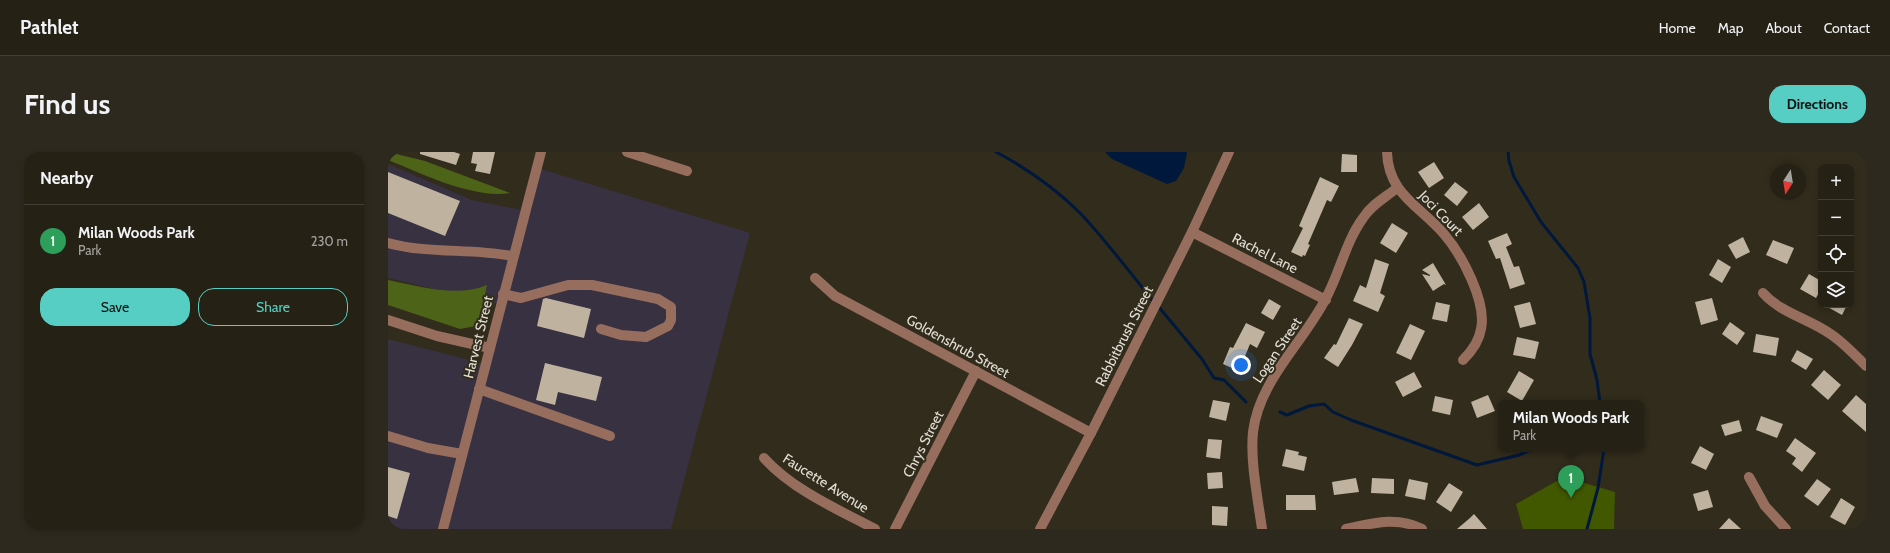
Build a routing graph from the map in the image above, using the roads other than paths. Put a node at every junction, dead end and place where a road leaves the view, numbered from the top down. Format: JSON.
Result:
{"nodes":[{"id":1,"x":540,"y":152,"type":"edge"},
{"id":2,"x":627,"y":152,"type":"edge"},
{"id":3,"x":1229,"y":152,"type":"edge"},
{"id":4,"x":1387,"y":152,"type":"edge"},
{"id":5,"x":687,"y":171,"type":"dead end"},
{"id":6,"x":1397,"y":188,"type":"junction"},
{"id":7,"x":1192,"y":232,"type":"junction"},
{"id":8,"x":388,"y":243,"type":"edge"},
{"id":9,"x":512,"y":256,"type":"junction"},
{"id":10,"x":816,"y":278,"type":"dead end"},
{"id":11,"x":1763,"y":293,"type":"dead end"},
{"id":12,"x":503,"y":294,"type":"junction"},
{"id":13,"x":1326,"y":300,"type":"junction"},
{"id":14,"x":388,"y":320,"type":"edge"},
{"id":15,"x":601,"y":329,"type":"dead end"},
{"id":16,"x":490,"y":348,"type":"junction"},
{"id":17,"x":1463,"y":360,"type":"dead end"},
{"id":18,"x":1866,"y":366,"type":"edge"},
{"id":19,"x":976,"y":371,"type":"junction"},
{"id":20,"x":479,"y":389,"type":"junction"},
{"id":21,"x":1091,"y":433,"type":"junction"},
{"id":22,"x":388,"y":436,"type":"edge"},
{"id":23,"x":610,"y":436,"type":"dead end"},
{"id":24,"x":462,"y":454,"type":"junction"},
{"id":25,"x":764,"y":458,"type":"dead end"},
{"id":26,"x":1749,"y":477,"type":"dead end"},
{"id":27,"x":443,"y":529,"type":"edge"},
{"id":28,"x":875,"y":529,"type":"edge"},
{"id":29,"x":895,"y":529,"type":"edge"},
{"id":30,"x":1040,"y":529,"type":"edge"},
{"id":31,"x":1262,"y":529,"type":"edge"},
{"id":32,"x":1346,"y":529,"type":"edge"},
{"id":33,"x":1422,"y":529,"type":"edge"},
{"id":34,"x":1786,"y":529,"type":"edge"}],
"edges":[{"from":1,"to":9,"type":"street","name":"Harvest Street"},
{"from":2,"to":5,"type":"street"},
{"from":3,"to":7,"type":"street","name":"Rabbitbrush Street"},
{"from":4,"to":6,"type":"street","name":"Joci Court"},
{"from":6,"to":13,"type":"street","name":"Logan Street"},
{"from":6,"to":17,"type":"street","name":"Joci Court"},
{"from":7,"to":13,"type":"street","name":"Rachel Lane"},
{"from":7,"to":21,"type":"street","name":"Rabbitbrush Street"},
{"from":8,"to":9,"type":"street"},
{"from":9,"to":12,"type":"street","name":"Harvest Street"},
{"from":10,"to":19,"type":"street","name":"Goldenshrub Street"},
{"from":11,"to":18,"type":"street"},
{"from":12,"to":15,"type":"street"},
{"from":12,"to":16,"type":"street","name":"Harvest Street"},
{"from":13,"to":31,"type":"street","name":"Logan Street"},
{"from":14,"to":16,"type":"street"},
{"from":16,"to":20,"type":"street","name":"Harvest Street"},
{"from":19,"to":21,"type":"street","name":"Goldenshrub Street"},
{"from":19,"to":29,"type":"street","name":"Chrys Street"},
{"from":20,"to":23,"type":"street"},
{"from":20,"to":24,"type":"street","name":"Harvest Street"},
{"from":21,"to":30,"type":"street","name":"Rabbitbrush Street"},
{"from":22,"to":24,"type":"street"},
{"from":24,"to":27,"type":"street","name":"Harvest Street"},
{"from":25,"to":28,"type":"street","name":"Faucette Avenue"},
{"from":26,"to":34,"type":"street"},
{"from":32,"to":33,"type":"street"}]}
